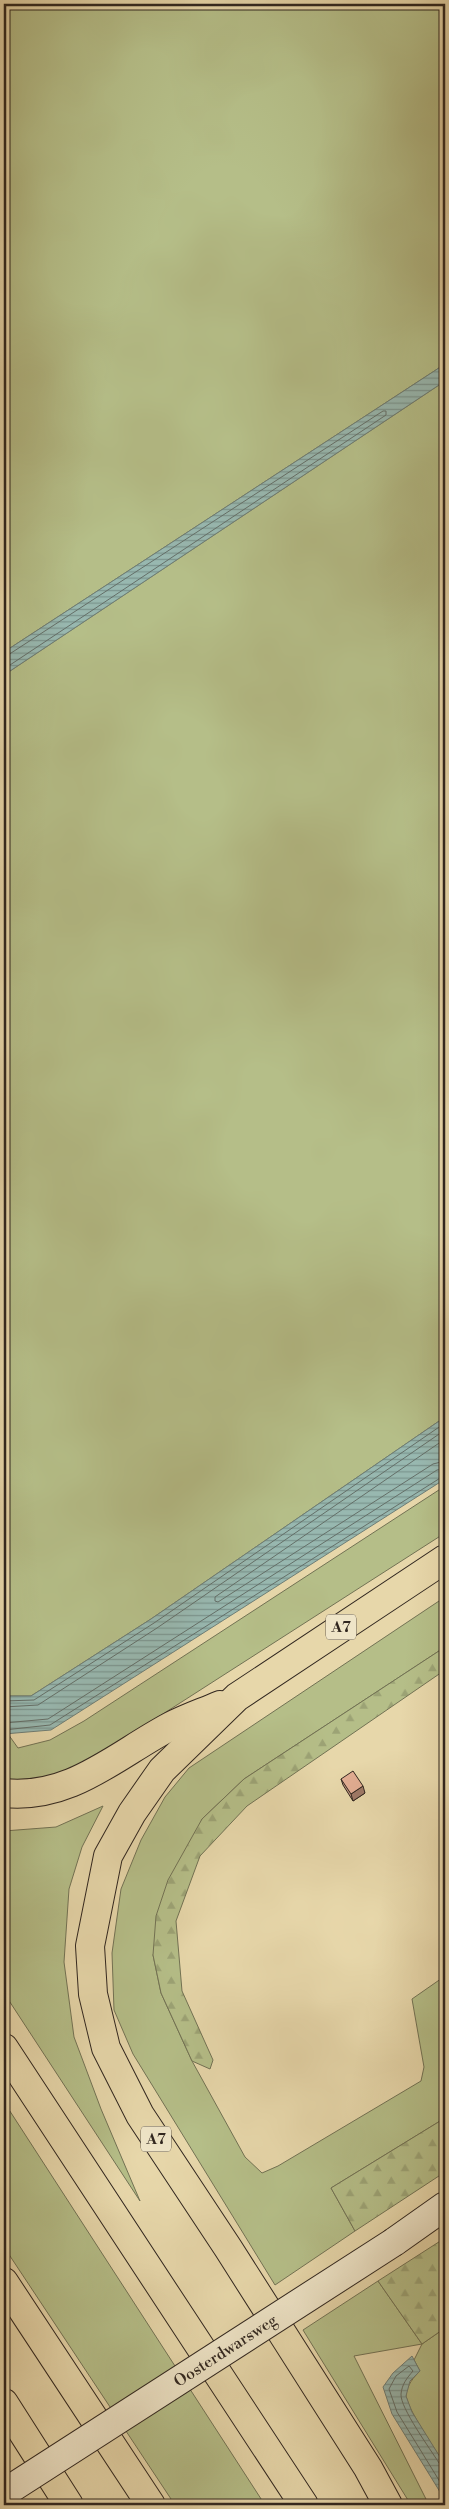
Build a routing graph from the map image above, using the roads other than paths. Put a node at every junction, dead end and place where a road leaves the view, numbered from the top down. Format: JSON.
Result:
{"nodes":[{"id":1,"x":445,"y":1559,"type":"edge"},
{"id":2,"x":237,"y":1697,"type":"junction"},
{"id":3,"x":4,"y":1793,"type":"edge"},
{"id":4,"x":4,"y":2048,"type":"edge"},
{"id":5,"x":445,"y":2206,"type":"edge"},
{"id":6,"x":4,"y":2282,"type":"edge"},
{"id":7,"x":4,"y":2404,"type":"edge"},
{"id":8,"x":4,"y":2493,"type":"edge"},
{"id":9,"x":69,"y":2505,"type":"edge"},
{"id":10,"x":151,"y":2505,"type":"edge"},
{"id":11,"x":304,"y":2505,"type":"edge"},
{"id":12,"x":388,"y":2505,"type":"edge"}],
"edges":[{"from":1,"to":2,"type":"highway","number":"A7"},
{"from":2,"to":3,"type":"highway","number":"A7"},
{"from":2,"to":12,"type":"highway","number":"A7"},
{"from":4,"to":11,"type":"highway"},
{"from":5,"to":8,"type":"street","name":"Oosterdwarsweg","bridge":true},
{"from":6,"to":10,"type":"highway"},
{"from":7,"to":9,"type":"highway"}]}
